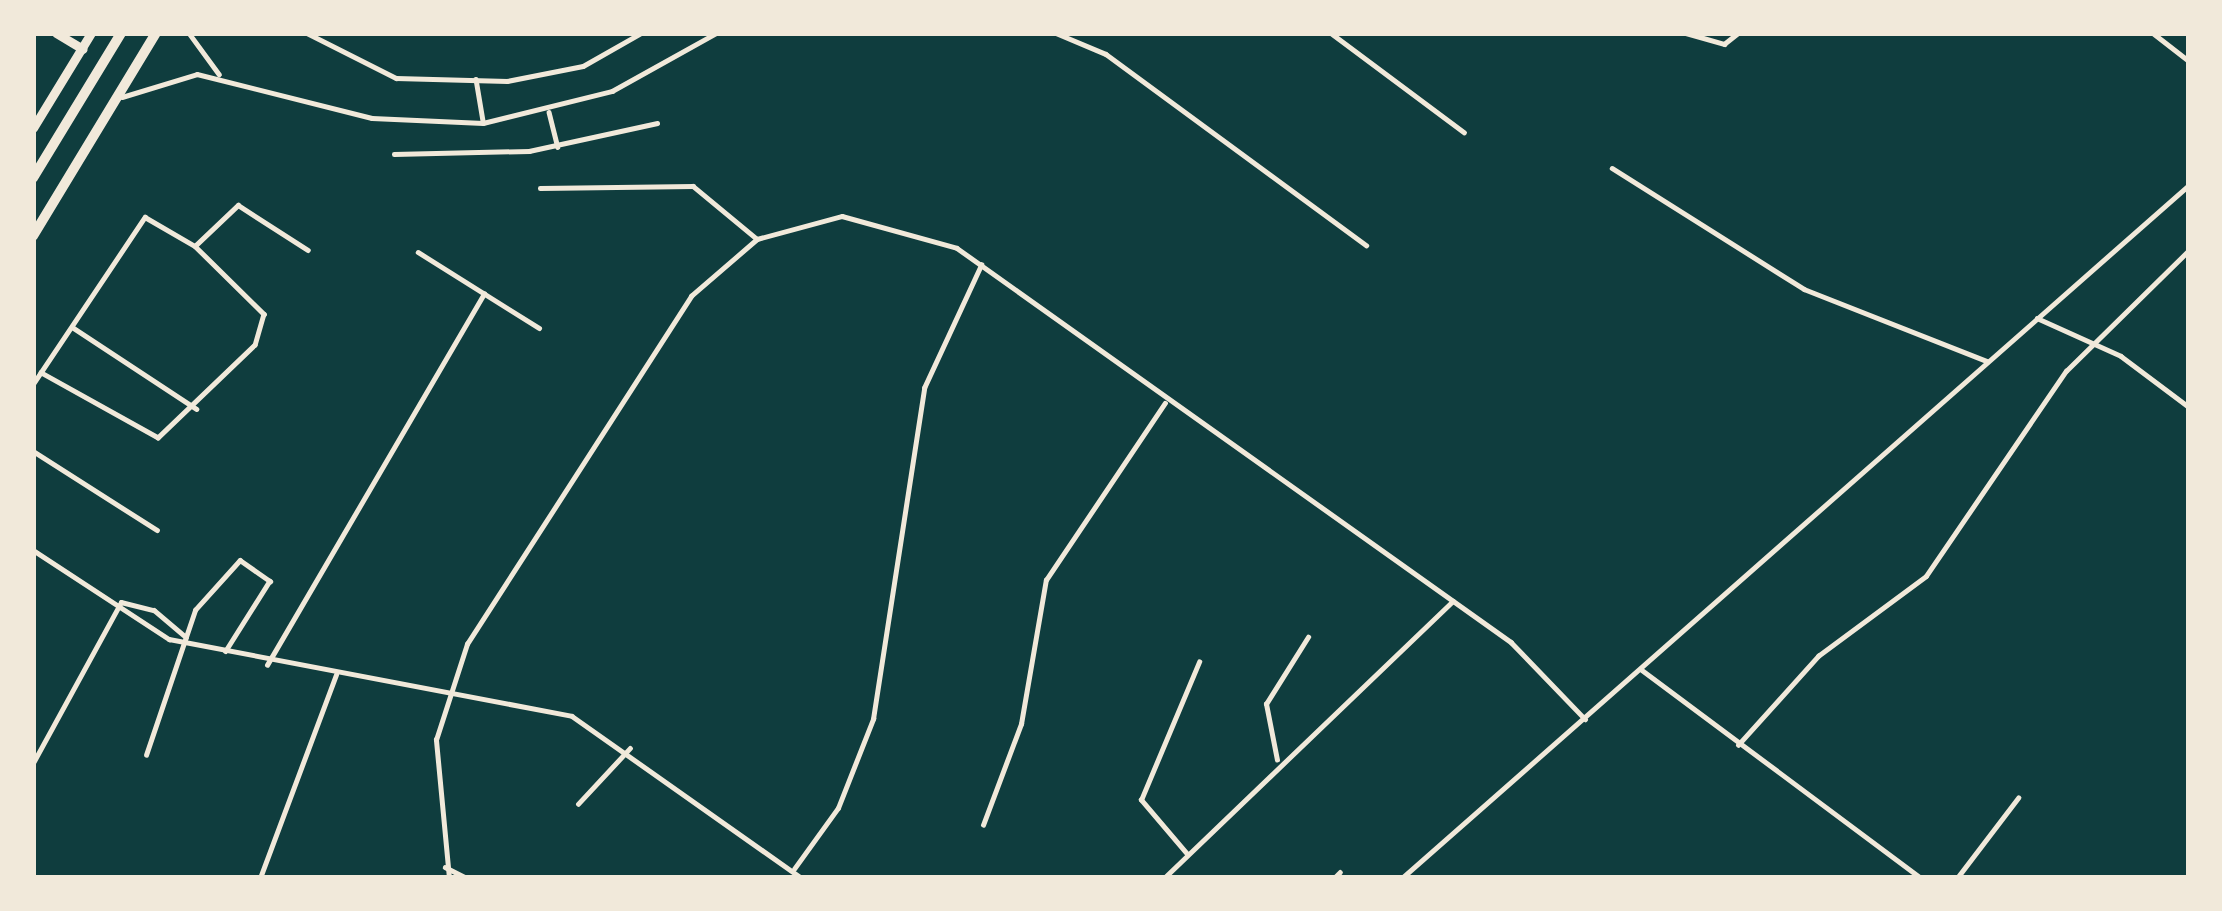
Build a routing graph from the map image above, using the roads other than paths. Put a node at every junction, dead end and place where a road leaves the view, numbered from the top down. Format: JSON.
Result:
{"nodes":[{"id":1,"x":56,"y":33,"type":"edge"},
{"id":2,"x":91,"y":33,"type":"edge"},
{"id":3,"x":121,"y":33,"type":"edge"},
{"id":4,"x":156,"y":33,"type":"edge"},
{"id":5,"x":189,"y":33,"type":"edge"},
{"id":6,"x":307,"y":33,"type":"edge"},
{"id":7,"x":641,"y":33,"type":"edge"},
{"id":8,"x":716,"y":33,"type":"edge"},
{"id":9,"x":1056,"y":33,"type":"edge"},
{"id":10,"x":1331,"y":33,"type":"edge"},
{"id":11,"x":1686,"y":33,"type":"edge"},
{"id":12,"x":1738,"y":33,"type":"edge"},
{"id":13,"x":2153,"y":33,"type":"edge"},
{"id":14,"x":82,"y":49,"type":"junction"},
{"id":15,"x":2189,"y":61,"type":"edge"},
{"id":16,"x":223,"y":78,"type":"junction"},
{"id":17,"x":476,"y":79,"type":"junction"},
{"id":18,"x":118,"y":99,"type":"junction"},
{"id":19,"x":549,"y":112,"type":"junction"},
{"id":20,"x":484,"y":123,"type":"junction"},
{"id":21,"x":657,"y":123,"type":"dead end"},
{"id":22,"x":33,"y":128,"type":"edge"},
{"id":23,"x":1464,"y":132,"type":"dead end"},
{"id":24,"x":558,"y":147,"type":"junction"},
{"id":25,"x":394,"y":154,"type":"dead end"},
{"id":26,"x":1612,"y":168,"type":"dead end"},
{"id":27,"x":33,"y":178,"type":"edge"},
{"id":28,"x":2189,"y":185,"type":"edge"},
{"id":29,"x":540,"y":188,"type":"dead end"},
{"id":30,"x":33,"y":236,"type":"edge"},
{"id":31,"x":757,"y":239,"type":"junction"},
{"id":32,"x":1366,"y":245,"type":"dead end"},
{"id":33,"x":195,"y":246,"type":"junction"},
{"id":34,"x":308,"y":250,"type":"dead end"},
{"id":35,"x":2189,"y":250,"type":"edge"},
{"id":36,"x":418,"y":252,"type":"dead end"},
{"id":37,"x":981,"y":266,"type":"junction"},
{"id":38,"x":484,"y":294,"type":"junction"},
{"id":39,"x":2037,"y":318,"type":"junction"},
{"id":40,"x":72,"y":327,"type":"junction"},
{"id":41,"x":539,"y":328,"type":"dead end"},
{"id":42,"x":2092,"y":343,"type":"junction"},
{"id":43,"x":1987,"y":361,"type":"junction"},
{"id":44,"x":41,"y":373,"type":"junction"},
{"id":45,"x":33,"y":384,"type":"edge"},
{"id":46,"x":1165,"y":404,"type":"junction"},
{"id":47,"x":2189,"y":407,"type":"edge"},
{"id":48,"x":197,"y":409,"type":"junction"},
{"id":49,"x":33,"y":451,"type":"edge"},
{"id":50,"x":157,"y":530,"type":"dead end"},
{"id":51,"x":33,"y":550,"type":"edge"},
{"id":52,"x":1453,"y":601,"type":"junction"},
{"id":53,"x":121,"y":602,"type":"junction"},
{"id":54,"x":1308,"y":637,"type":"dead end"},
{"id":55,"x":186,"y":638,"type":"junction"},
{"id":56,"x":226,"y":652,"type":"junction"},
{"id":57,"x":1199,"y":662,"type":"dead end"},
{"id":58,"x":267,"y":665,"type":"junction"},
{"id":59,"x":1642,"y":670,"type":"junction"},
{"id":60,"x":336,"y":675,"type":"junction"},
{"id":61,"x":446,"y":691,"type":"junction"},
{"id":62,"x":1585,"y":719,"type":"junction"},
{"id":63,"x":1738,"y":746,"type":"junction"},
{"id":64,"x":630,"y":748,"type":"junction"},
{"id":65,"x":146,"y":755,"type":"dead end"},
{"id":66,"x":1277,"y":760,"type":"junction"},
{"id":67,"x":33,"y":763,"type":"edge"},
{"id":68,"x":2018,"y":798,"type":"dead end"},
{"id":69,"x":578,"y":804,"type":"dead end"},
{"id":70,"x":982,"y":825,"type":"dead end"},
{"id":71,"x":1187,"y":854,"type":"junction"},
{"id":72,"x":445,"y":867,"type":"junction"},
{"id":73,"x":793,"y":871,"type":"junction"},
{"id":74,"x":1340,"y":872,"type":"dead end"},
{"id":75,"x":260,"y":878,"type":"edge"},
{"id":76,"x":449,"y":878,"type":"edge"},
{"id":77,"x":467,"y":878,"type":"edge"},
{"id":78,"x":802,"y":878,"type":"edge"},
{"id":79,"x":1164,"y":878,"type":"edge"},
{"id":80,"x":1334,"y":878,"type":"edge"},
{"id":81,"x":1402,"y":878,"type":"edge"},
{"id":82,"x":1921,"y":878,"type":"edge"},
{"id":83,"x":1957,"y":878,"type":"edge"}],
"edges":[{"from":1,"to":14,"type":"street"},
{"from":2,"to":14,"type":"street"},
{"from":3,"to":27,"type":"street"},
{"from":4,"to":18,"type":"street"},
{"from":5,"to":16,"type":"lane"},
{"from":6,"to":17,"type":"lane"},
{"from":7,"to":17,"type":"lane"},
{"from":8,"to":19,"type":"lane"},
{"from":9,"to":32,"type":"lane"},
{"from":10,"to":23,"type":"lane"},
{"from":11,"to":12,"type":"lane"},
{"from":13,"to":15,"type":"lane"},
{"from":14,"to":22,"type":"street"},
{"from":16,"to":18,"type":"lane"},
{"from":16,"to":20,"type":"lane"},
{"from":17,"to":20,"type":"lane"},
{"from":18,"to":30,"type":"street"},
{"from":19,"to":20,"type":"lane"},
{"from":19,"to":24,"type":"lane"},
{"from":21,"to":24,"type":"lane"},
{"from":24,"to":25,"type":"lane"},
{"from":26,"to":43,"type":"lane"},
{"from":28,"to":39,"type":"lane"},
{"from":29,"to":31,"type":"lane"},
{"from":31,"to":37,"type":"lane"},
{"from":31,"to":61,"type":"lane"},
{"from":33,"to":34,"type":"lane"},
{"from":33,"to":40,"type":"lane"},
{"from":33,"to":48,"type":"lane"},
{"from":35,"to":42,"type":"lane"},
{"from":36,"to":38,"type":"lane"},
{"from":37,"to":46,"type":"lane"},
{"from":37,"to":73,"type":"lane"},
{"from":38,"to":41,"type":"lane"},
{"from":38,"to":58,"type":"lane"},
{"from":39,"to":42,"type":"lane"},
{"from":39,"to":43,"type":"lane"},
{"from":40,"to":44,"type":"lane"},
{"from":40,"to":48,"type":"lane"},
{"from":42,"to":47,"type":"lane"},
{"from":42,"to":63,"type":"lane"},
{"from":43,"to":59,"type":"lane"},
{"from":44,"to":45,"type":"lane"},
{"from":44,"to":48,"type":"lane"},
{"from":46,"to":52,"type":"lane"},
{"from":46,"to":70,"type":"lane"},
{"from":49,"to":50,"type":"lane"},
{"from":51,"to":53,"type":"lane"},
{"from":52,"to":62,"type":"lane"},
{"from":52,"to":66,"type":"lane"},
{"from":53,"to":55,"type":"lane"},
{"from":53,"to":55,"type":"lane"},
{"from":53,"to":67,"type":"lane"},
{"from":54,"to":66,"type":"lane"},
{"from":55,"to":56,"type":"lane"},
{"from":55,"to":56,"type":"lane"},
{"from":55,"to":65,"type":"lane"},
{"from":56,"to":58,"type":"lane"},
{"from":57,"to":71,"type":"lane"},
{"from":58,"to":60,"type":"lane"},
{"from":59,"to":62,"type":"lane"},
{"from":59,"to":63,"type":"lane"},
{"from":60,"to":61,"type":"lane"},
{"from":60,"to":75,"type":"lane"},
{"from":61,"to":64,"type":"lane"},
{"from":61,"to":72,"type":"lane"},
{"from":62,"to":81,"type":"lane"},
{"from":63,"to":82,"type":"lane"},
{"from":64,"to":69,"type":"lane"},
{"from":64,"to":73,"type":"lane"},
{"from":66,"to":71,"type":"lane"},
{"from":68,"to":83,"type":"lane"},
{"from":71,"to":79,"type":"lane"},
{"from":72,"to":76,"type":"lane"},
{"from":72,"to":77,"type":"lane"},
{"from":73,"to":78,"type":"lane"},
{"from":74,"to":80,"type":"lane"}]}
